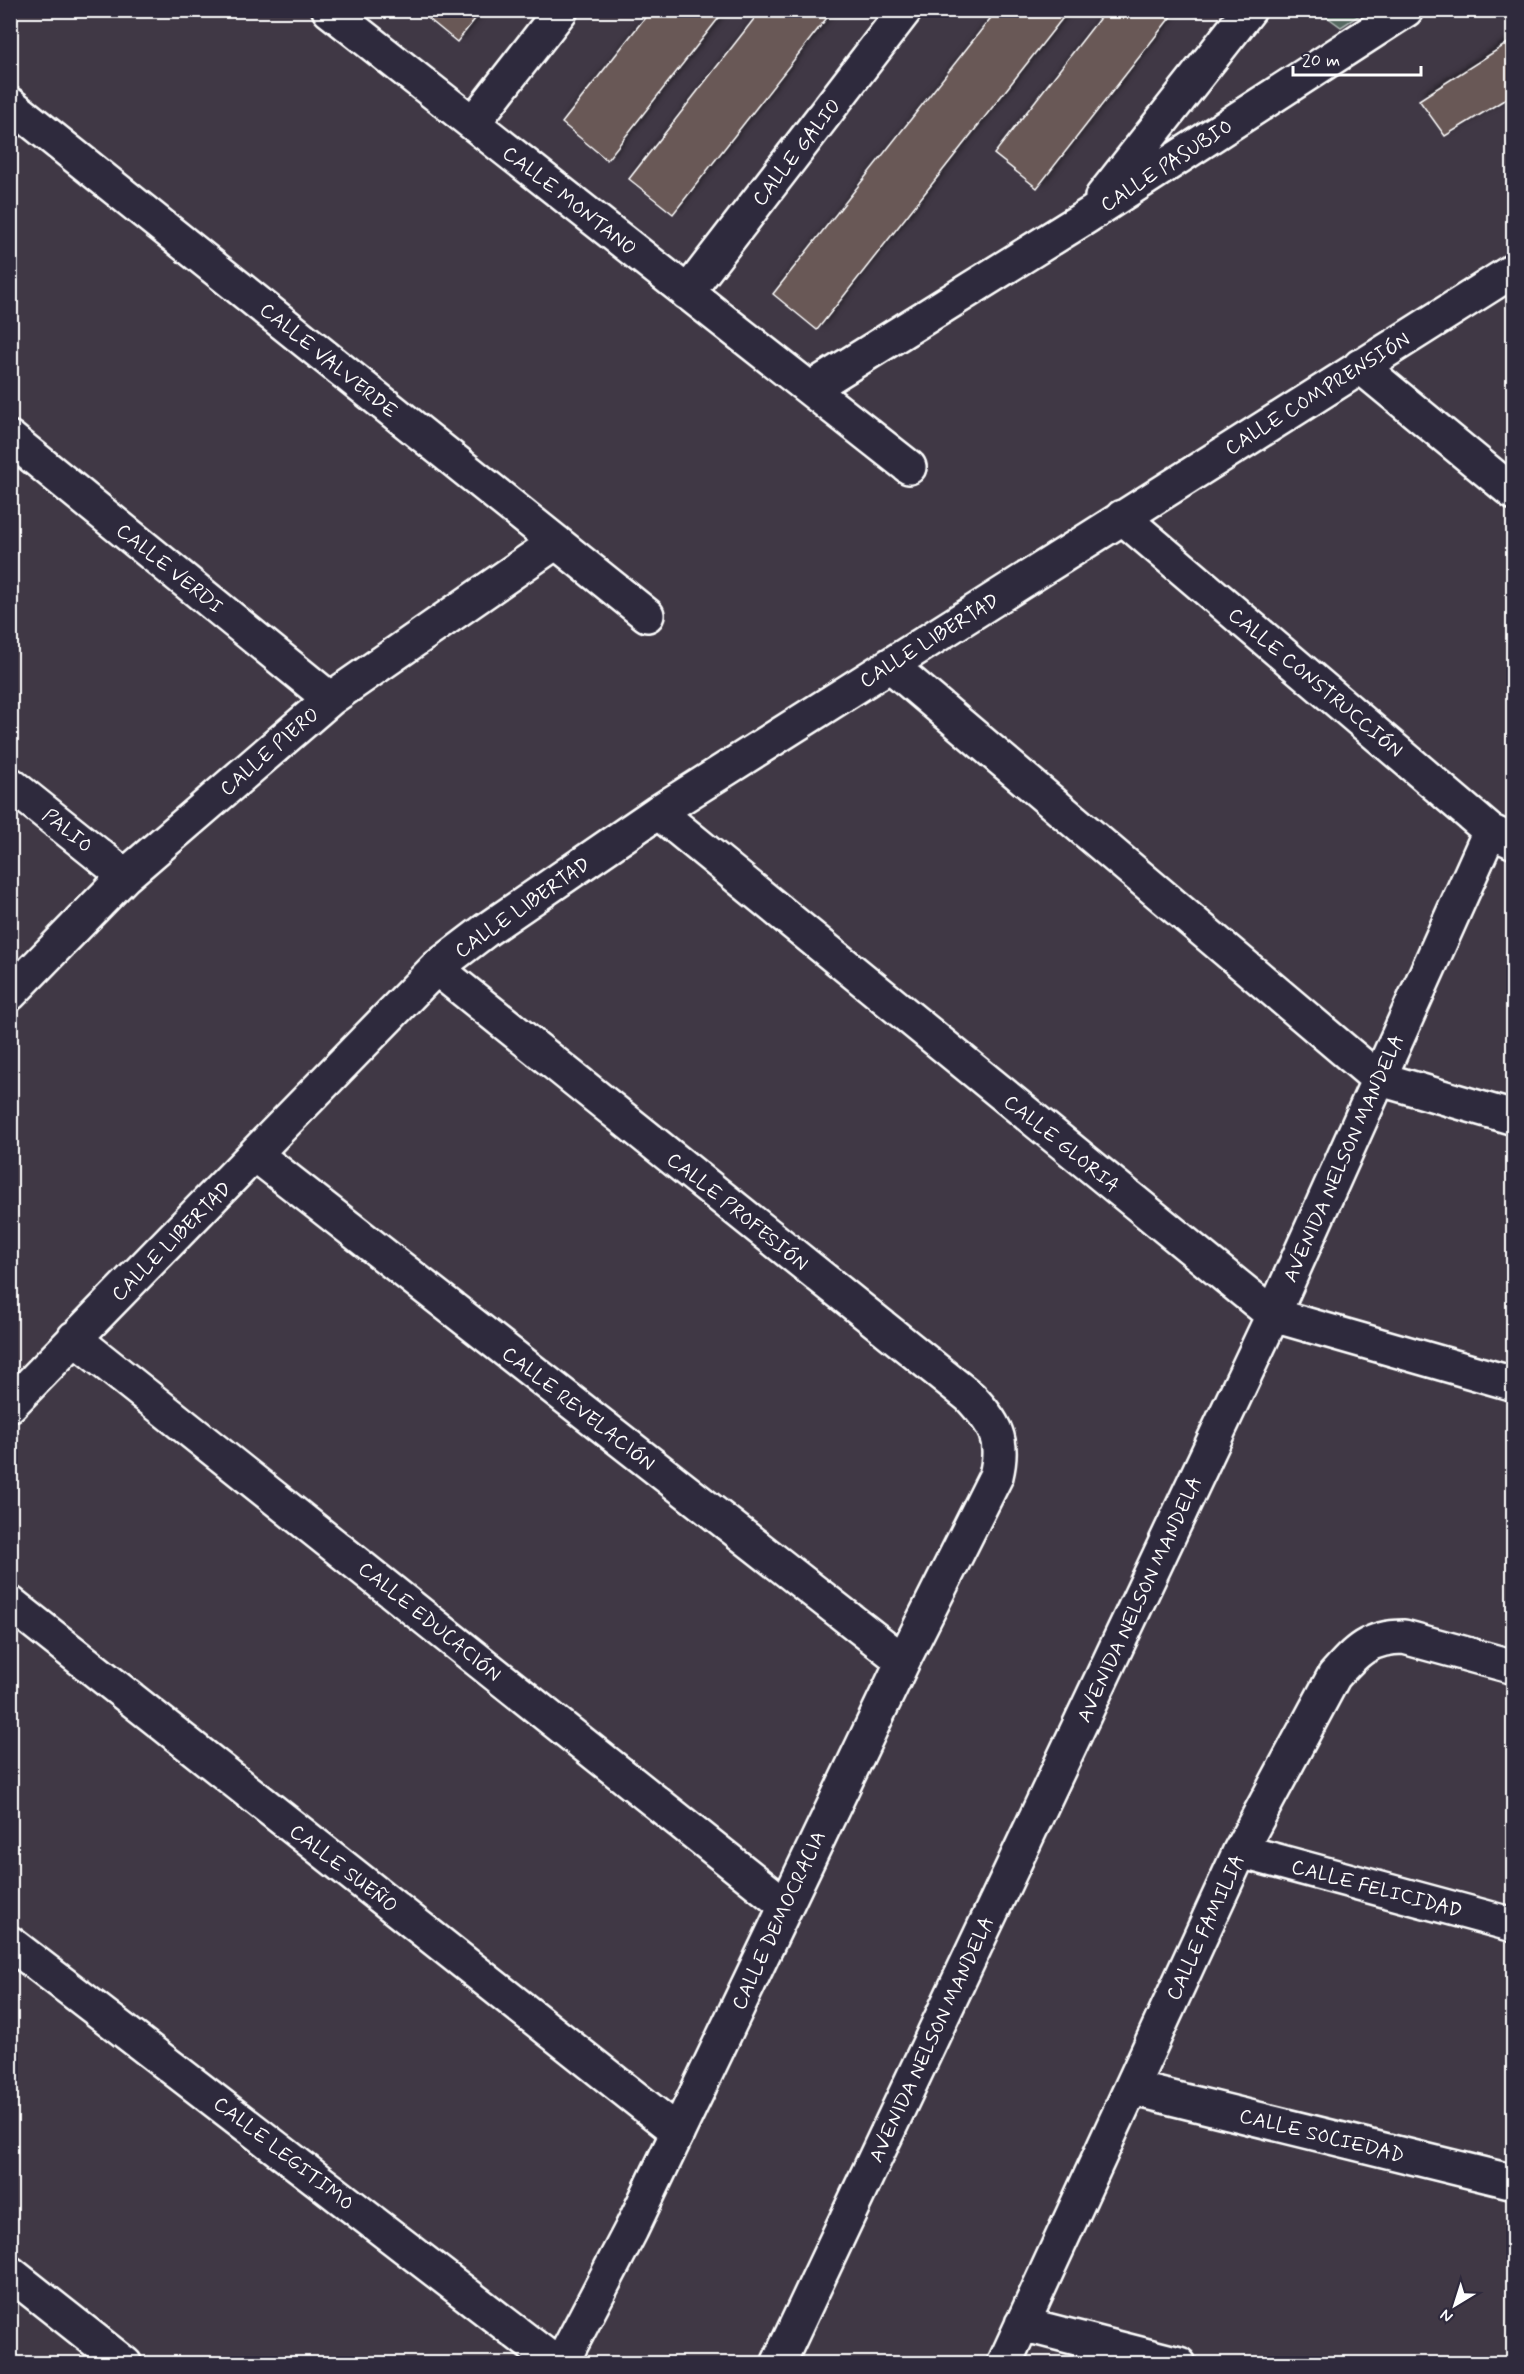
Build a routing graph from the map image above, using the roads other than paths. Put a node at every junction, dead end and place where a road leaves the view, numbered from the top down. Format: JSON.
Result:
{"nodes":[{"id":1,"x":329,"y":10,"type":"edge"},
{"id":2,"x":561,"y":10,"type":"edge"},
{"id":3,"x":905,"y":10,"type":"edge"},
{"id":4,"x":1249,"y":10,"type":"edge"},
{"id":5,"x":1406,"y":10,"type":"edge"},
{"id":6,"x":10,"y":104,"type":"edge"},
{"id":7,"x":473,"y":123,"type":"junction"},
{"id":8,"x":1086,"y":217,"type":"junction"},
{"id":9,"x":1514,"y":270,"type":"edge"},
{"id":10,"x":687,"y":293,"type":"junction"},
{"id":11,"x":1360,"y":366,"type":"junction"},
{"id":12,"x":810,"y":389,"type":"junction"},
{"id":13,"x":10,"y":438,"type":"edge"},
{"id":14,"x":909,"y":467,"type":"dead end"},
{"id":15,"x":1514,"y":493,"type":"edge"},
{"id":16,"x":1122,"y":517,"type":"junction"},
{"id":17,"x":556,"y":542,"type":"junction"},
{"id":18,"x":647,"y":615,"type":"dead end"},
{"id":19,"x":890,"y":665,"type":"junction"},
{"id":20,"x":330,"y":699,"type":"junction"},
{"id":21,"x":10,"y":784,"type":"edge"},
{"id":22,"x":658,"y":812,"type":"junction"},
{"id":23,"x":1502,"y":836,"type":"edge"},
{"id":24,"x":125,"y":876,"type":"junction"},
{"id":25,"x":436,"y":968,"type":"junction"},
{"id":26,"x":10,"y":994,"type":"edge"},
{"id":27,"x":1377,"y":1078,"type":"junction"},
{"id":28,"x":1514,"y":1118,"type":"edge"},
{"id":29,"x":256,"y":1155,"type":"junction"},
{"id":30,"x":1273,"y":1316,"type":"junction"},
{"id":31,"x":74,"y":1338,"type":"junction"},
{"id":32,"x":1514,"y":1384,"type":"edge"},
{"id":33,"x":10,"y":1404,"type":"edge"},
{"id":34,"x":996,"y":1476,"type":"joint"},
{"id":35,"x":10,"y":1603,"type":"edge"},
{"id":36,"x":903,"y":1661,"type":"junction"},
{"id":37,"x":1514,"y":1667,"type":"edge"},
{"id":38,"x":1240,"y":1851,"type":"junction"},
{"id":39,"x":785,"y":1905,"type":"junction"},
{"id":40,"x":1514,"y":1925,"type":"edge"},
{"id":41,"x":10,"y":1943,"type":"edge"},
{"id":42,"x":1131,"y":2088,"type":"junction"},
{"id":43,"x":678,"y":2132,"type":"junction"},
{"id":44,"x":1514,"y":2182,"type":"edge"},
{"id":45,"x":10,"y":2273,"type":"edge"},
{"id":46,"x":1022,"y":2324,"type":"junction"},
{"id":47,"x":125,"y":2364,"type":"edge"},
{"id":48,"x":559,"y":2364,"type":"edge"},
{"id":49,"x":778,"y":2364,"type":"edge"},
{"id":50,"x":1004,"y":2364,"type":"edge"},
{"id":51,"x":1179,"y":2364,"type":"edge"}],
"edges":[{"from":1,"to":7,"type":"street","name":"CALLE MONTANO"},
{"from":2,"to":7,"type":"street"},
{"from":3,"to":10,"type":"street","name":"CALLE GALIO"},
{"from":4,"to":8,"type":"street","name":"CALLE PASUBIO"},
{"from":5,"to":8,"type":"street","name":"CALLE PASUBIO"},
{"from":6,"to":17,"type":"street","name":"CALLE VALVERDE"},
{"from":7,"to":10,"type":"street","name":"CALLE MONTANO"},
{"from":8,"to":12,"type":"street"},
{"from":9,"to":11,"type":"street","name":"CALLE COMPRENSIÓN"},
{"from":10,"to":12,"type":"street","name":"CALLE MONTANO"},
{"from":11,"to":15,"type":"street"},
{"from":11,"to":16,"type":"street","name":"CALLE COMPRENSIÓN"},
{"from":12,"to":14,"type":"street","name":"CALLE MONTANO"},
{"from":13,"to":20,"type":"street","name":"CALLE VERDI"},
{"from":16,"to":19,"type":"street","name":"CALLE LIBERTAD"},
{"from":16,"to":23,"type":"street","name":"CALLE CONSTRUCCIÓN"},
{"from":17,"to":18,"type":"street","name":"CALLE VALVERDE"},
{"from":17,"to":20,"type":"street","name":"CALLE PIERO"},
{"from":19,"to":22,"type":"street","name":"CALLE LIBERTAD"},
{"from":19,"to":27,"type":"street"},
{"from":20,"to":24,"type":"street","name":"CALLE PIERO"},
{"from":21,"to":24,"type":"street","name":"PALIO"},
{"from":22,"to":25,"type":"street","name":"CALLE LIBERTAD"},
{"from":22,"to":30,"type":"street","name":"CALLE GLORIA"},
{"from":23,"to":27,"type":"street","name":"AVENIDA NELSON MANDELA"},
{"from":24,"to":26,"type":"street","name":"CALLE PIERO"},
{"from":25,"to":29,"type":"street","name":"CALLE LIBERTAD"},
{"from":25,"to":34,"type":"street","name":"CALLE PROFESIÓN"},
{"from":27,"to":28,"type":"street"},
{"from":27,"to":30,"type":"street","name":"AVENIDA NELSON MANDELA"},
{"from":29,"to":31,"type":"street","name":"CALLE LIBERTAD"},
{"from":29,"to":36,"type":"street","name":"CALLE REVELACIÓN"},
{"from":30,"to":32,"type":"street","name":"CALLE GLORIA"},
{"from":30,"to":49,"type":"street","name":"AVENIDA NELSON MANDELA"},
{"from":31,"to":33,"type":"street","name":"CALLE LIBERTAD"},
{"from":31,"to":39,"type":"street","name":"CALLE EDUCACIÓN"},
{"from":34,"to":36,"type":"street","name":"CALLE DEMOCRACIA"},
{"from":35,"to":43,"type":"street","name":"CALLE SUEÑO"},
{"from":36,"to":39,"type":"street","name":"CALLE DEMOCRACIA"},
{"from":37,"to":38,"type":"street","name":"CALLE FAMILIA"},
{"from":38,"to":40,"type":"street","name":"CALLE FELICIDAD"},
{"from":38,"to":42,"type":"street","name":"CALLE FAMILIA"},
{"from":39,"to":43,"type":"street","name":"CALLE DEMOCRACIA"},
{"from":41,"to":48,"type":"street","name":"CALLE LEGITIMO"},
{"from":42,"to":44,"type":"street","name":"CALLE SOCIEDAD"},
{"from":42,"to":46,"type":"street","name":"CALLE FAMILIA"},
{"from":43,"to":48,"type":"street","name":"CALLE DEMOCRACIA"},
{"from":45,"to":47,"type":"street"},
{"from":46,"to":50,"type":"street","name":"CALLE FAMILIA"},
{"from":46,"to":51,"type":"street"}]}
